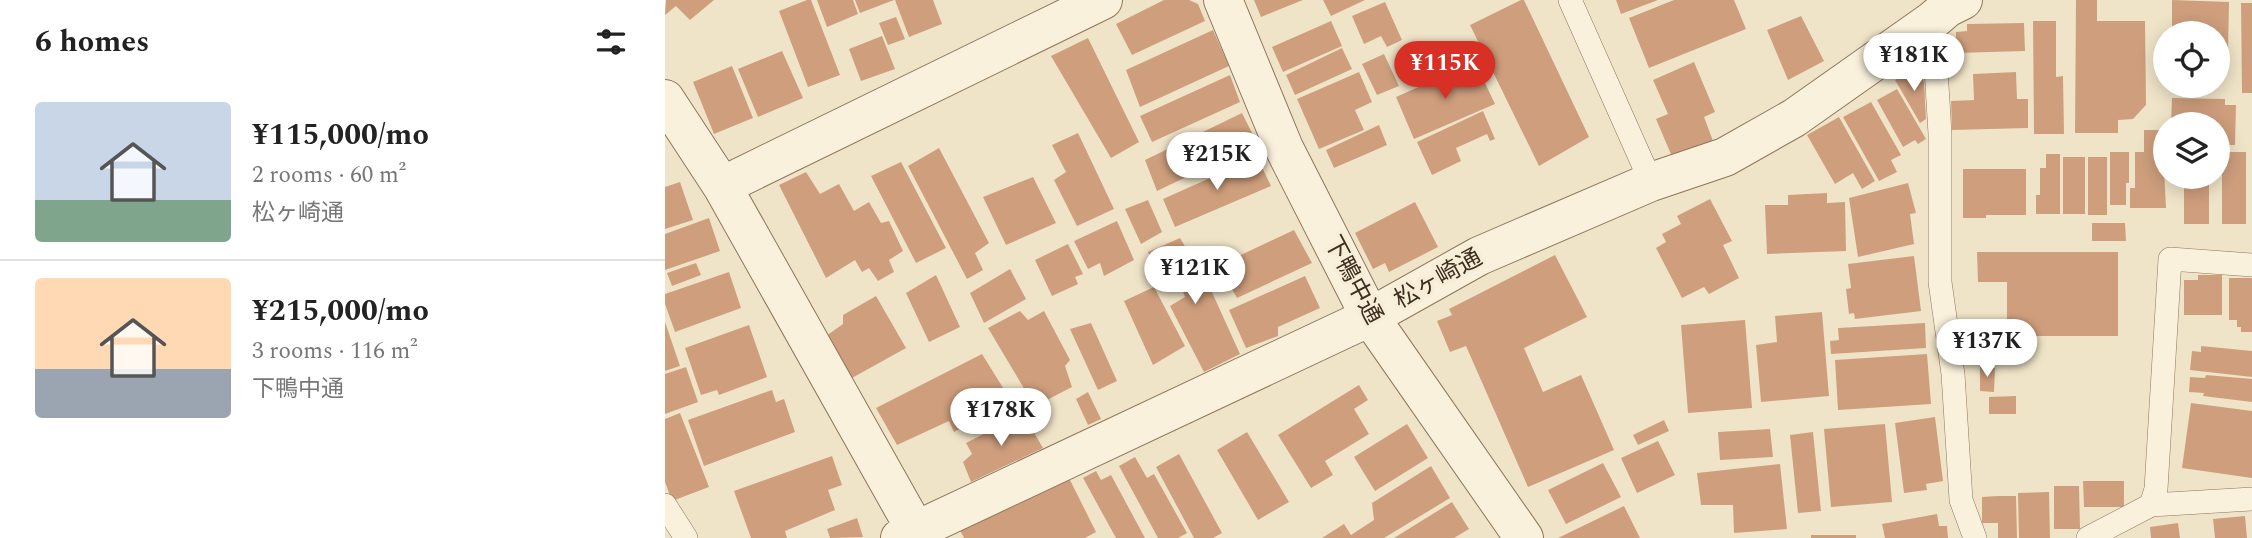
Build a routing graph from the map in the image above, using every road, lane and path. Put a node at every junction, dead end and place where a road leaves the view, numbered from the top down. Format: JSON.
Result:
{"nodes":[{"id":1,"x":1103,"y":0,"type":"edge"},
{"id":2,"x":1223,"y":0,"type":"edge"},
{"id":3,"x":1570,"y":0,"type":"edge"},
{"id":4,"x":1947,"y":7,"type":"edge"},
{"id":5,"x":665,"y":99,"type":"edge"},
{"id":6,"x":1651,"y":182,"type":"junction"},
{"id":7,"x":722,"y":186,"type":"junction"},
{"id":8,"x":2252,"y":265,"type":"edge"},
{"id":9,"x":1370,"y":317,"type":"junction"},
{"id":10,"x":2252,"y":499,"type":"edge"},
{"id":11,"x":665,"y":505,"type":"edge"},
{"id":12,"x":2151,"y":505,"type":"junction"},
{"id":13,"x":912,"y":536,"type":"edge"},
{"id":14,"x":686,"y":538,"type":"edge"},
{"id":15,"x":1524,"y":538,"type":"edge"},
{"id":16,"x":1975,"y":538,"type":"edge"},
{"id":17,"x":2088,"y":538,"type":"edge"}],
"edges":[{"from":1,"to":7,"type":"street"},
{"from":2,"to":9,"type":"street","name":"下鴨中通"},
{"from":3,"to":6,"type":"lane"},
{"from":4,"to":6,"type":"street","name":"松ヶ崎通"},
{"from":4,"to":16,"type":"lane"},
{"from":5,"to":7,"type":"street"},
{"from":6,"to":9,"type":"street","name":"松ヶ崎通"},
{"from":7,"to":13,"type":"street"},
{"from":8,"to":12,"type":"lane"},
{"from":9,"to":13,"type":"street","name":"松ヶ崎通"},
{"from":9,"to":15,"type":"street","name":"下鴨中通"},
{"from":10,"to":12,"type":"lane"},
{"from":11,"to":14,"type":"lane"},
{"from":12,"to":17,"type":"lane"}]}
